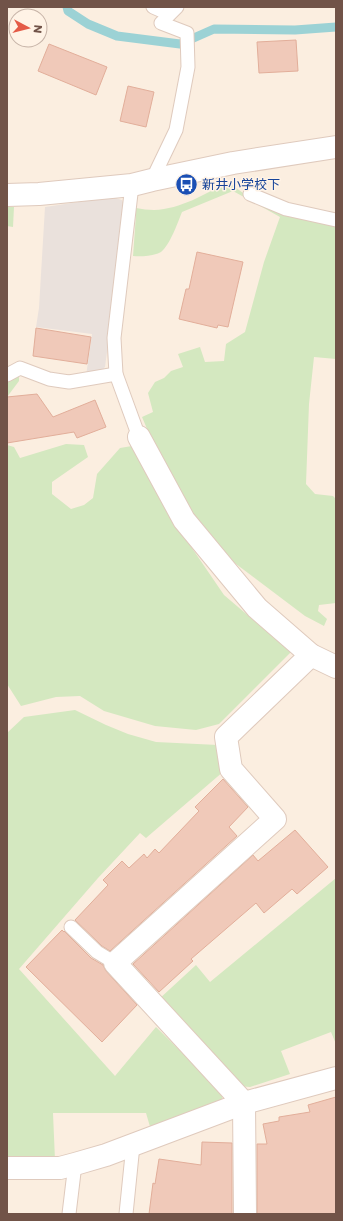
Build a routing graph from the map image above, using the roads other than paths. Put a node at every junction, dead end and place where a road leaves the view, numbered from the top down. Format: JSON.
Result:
{"nodes":[{"id":1,"x":153,"y":7,"type":"edge"},
{"id":2,"x":173,"y":11,"type":"edge"},
{"id":3,"x":336,"y":147,"type":"edge"},
{"id":4,"x":142,"y":182,"type":"junction"},
{"id":5,"x":7,"y":194,"type":"edge"},
{"id":6,"x":250,"y":194,"type":"dead end"},
{"id":7,"x":336,"y":220,"type":"edge"},
{"id":8,"x":116,"y":374,"type":"junction"},
{"id":9,"x":7,"y":375,"type":"edge"},
{"id":10,"x":139,"y":437,"type":"joint"},
{"id":11,"x":311,"y":655,"type":"junction"},
{"id":12,"x":336,"y":667,"type":"edge"},
{"id":13,"x":71,"y":927,"type":"dead end"},
{"id":14,"x":115,"y":963,"type":"junction"},
{"id":15,"x":336,"y":1078,"type":"edge"},
{"id":16,"x":244,"y":1103,"type":"junction"},
{"id":17,"x":133,"y":1145,"type":"junction"},
{"id":18,"x":75,"y":1164,"type":"junction"},
{"id":19,"x":7,"y":1168,"type":"edge"},
{"id":20,"x":69,"y":1214,"type":"edge"},
{"id":21,"x":126,"y":1214,"type":"edge"},
{"id":22,"x":245,"y":1214,"type":"edge"}],
"edges":[{"from":1,"to":2,"type":"lane"},
{"from":2,"to":4,"type":"lane"},
{"from":3,"to":4,"type":"street"},
{"from":4,"to":5,"type":"street"},
{"from":4,"to":8,"type":"lane"},
{"from":6,"to":7,"type":"lane"},
{"from":8,"to":9,"type":"lane"},
{"from":8,"to":10,"type":"lane"},
{"from":10,"to":11,"type":"street"},
{"from":11,"to":12,"type":"street"},
{"from":11,"to":14,"type":"street"},
{"from":13,"to":14,"type":"lane"},
{"from":14,"to":16,"type":"street"},
{"from":15,"to":16,"type":"street"},
{"from":16,"to":17,"type":"street"},
{"from":16,"to":22,"type":"street"},
{"from":17,"to":18,"type":"street"},
{"from":17,"to":21,"type":"lane"},
{"from":18,"to":19,"type":"street"},
{"from":18,"to":20,"type":"lane"}]}
